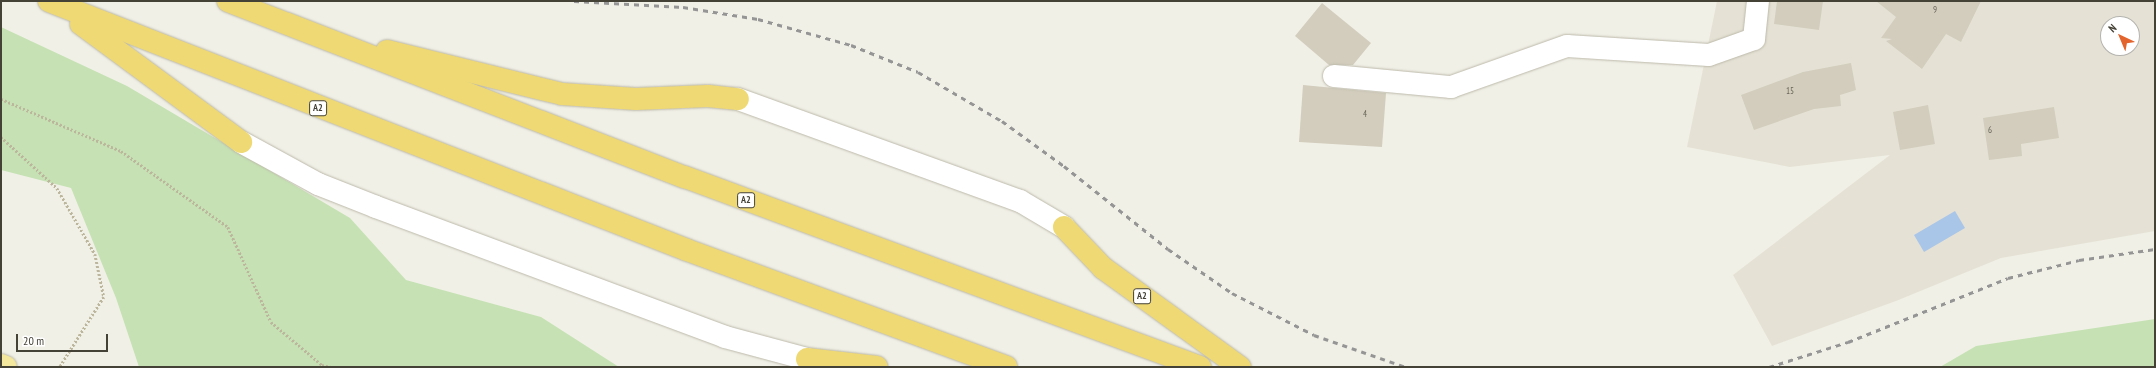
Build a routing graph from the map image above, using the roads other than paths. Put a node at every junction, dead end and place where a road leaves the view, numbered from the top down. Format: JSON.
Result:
{"nodes":[{"id":1,"x":45,"y":1,"type":"edge"},
{"id":2,"x":50,"y":1,"type":"edge"},
{"id":3,"x":228,"y":1,"type":"edge"},
{"id":4,"x":1758,"y":1,"type":"edge"},
{"id":5,"x":295,"y":28,"type":"junction"},
{"id":6,"x":1334,"y":76,"type":"dead end"},
{"id":7,"x":738,"y":99,"type":"joint"},
{"id":8,"x":241,"y":142,"type":"joint"},
{"id":9,"x":1064,"y":227,"type":"joint"},
{"id":10,"x":808,"y":359,"type":"joint"},
{"id":11,"x":1,"y":365,"type":"edge"},
{"id":12,"x":6,"y":367,"type":"edge"},
{"id":13,"x":877,"y":367,"type":"edge"},
{"id":14,"x":1006,"y":367,"type":"edge"},
{"id":15,"x":1200,"y":367,"type":"edge"},
{"id":16,"x":1240,"y":367,"type":"edge"}],
"edges":[{"from":1,"to":8,"type":"highway"},
{"from":2,"to":14,"type":"highway","number":"A2"},
{"from":3,"to":5,"type":"highway","number":"A2"},
{"from":4,"to":6,"type":"street"},
{"from":5,"to":7,"type":"highway","number":"A2"},
{"from":5,"to":15,"type":"highway","number":"A2"},
{"from":7,"to":9,"type":"street"},
{"from":8,"to":10,"type":"street"},
{"from":9,"to":16,"type":"highway","number":"A2"},
{"from":10,"to":13,"type":"highway"},
{"from":11,"to":12,"type":"main road"}]}
